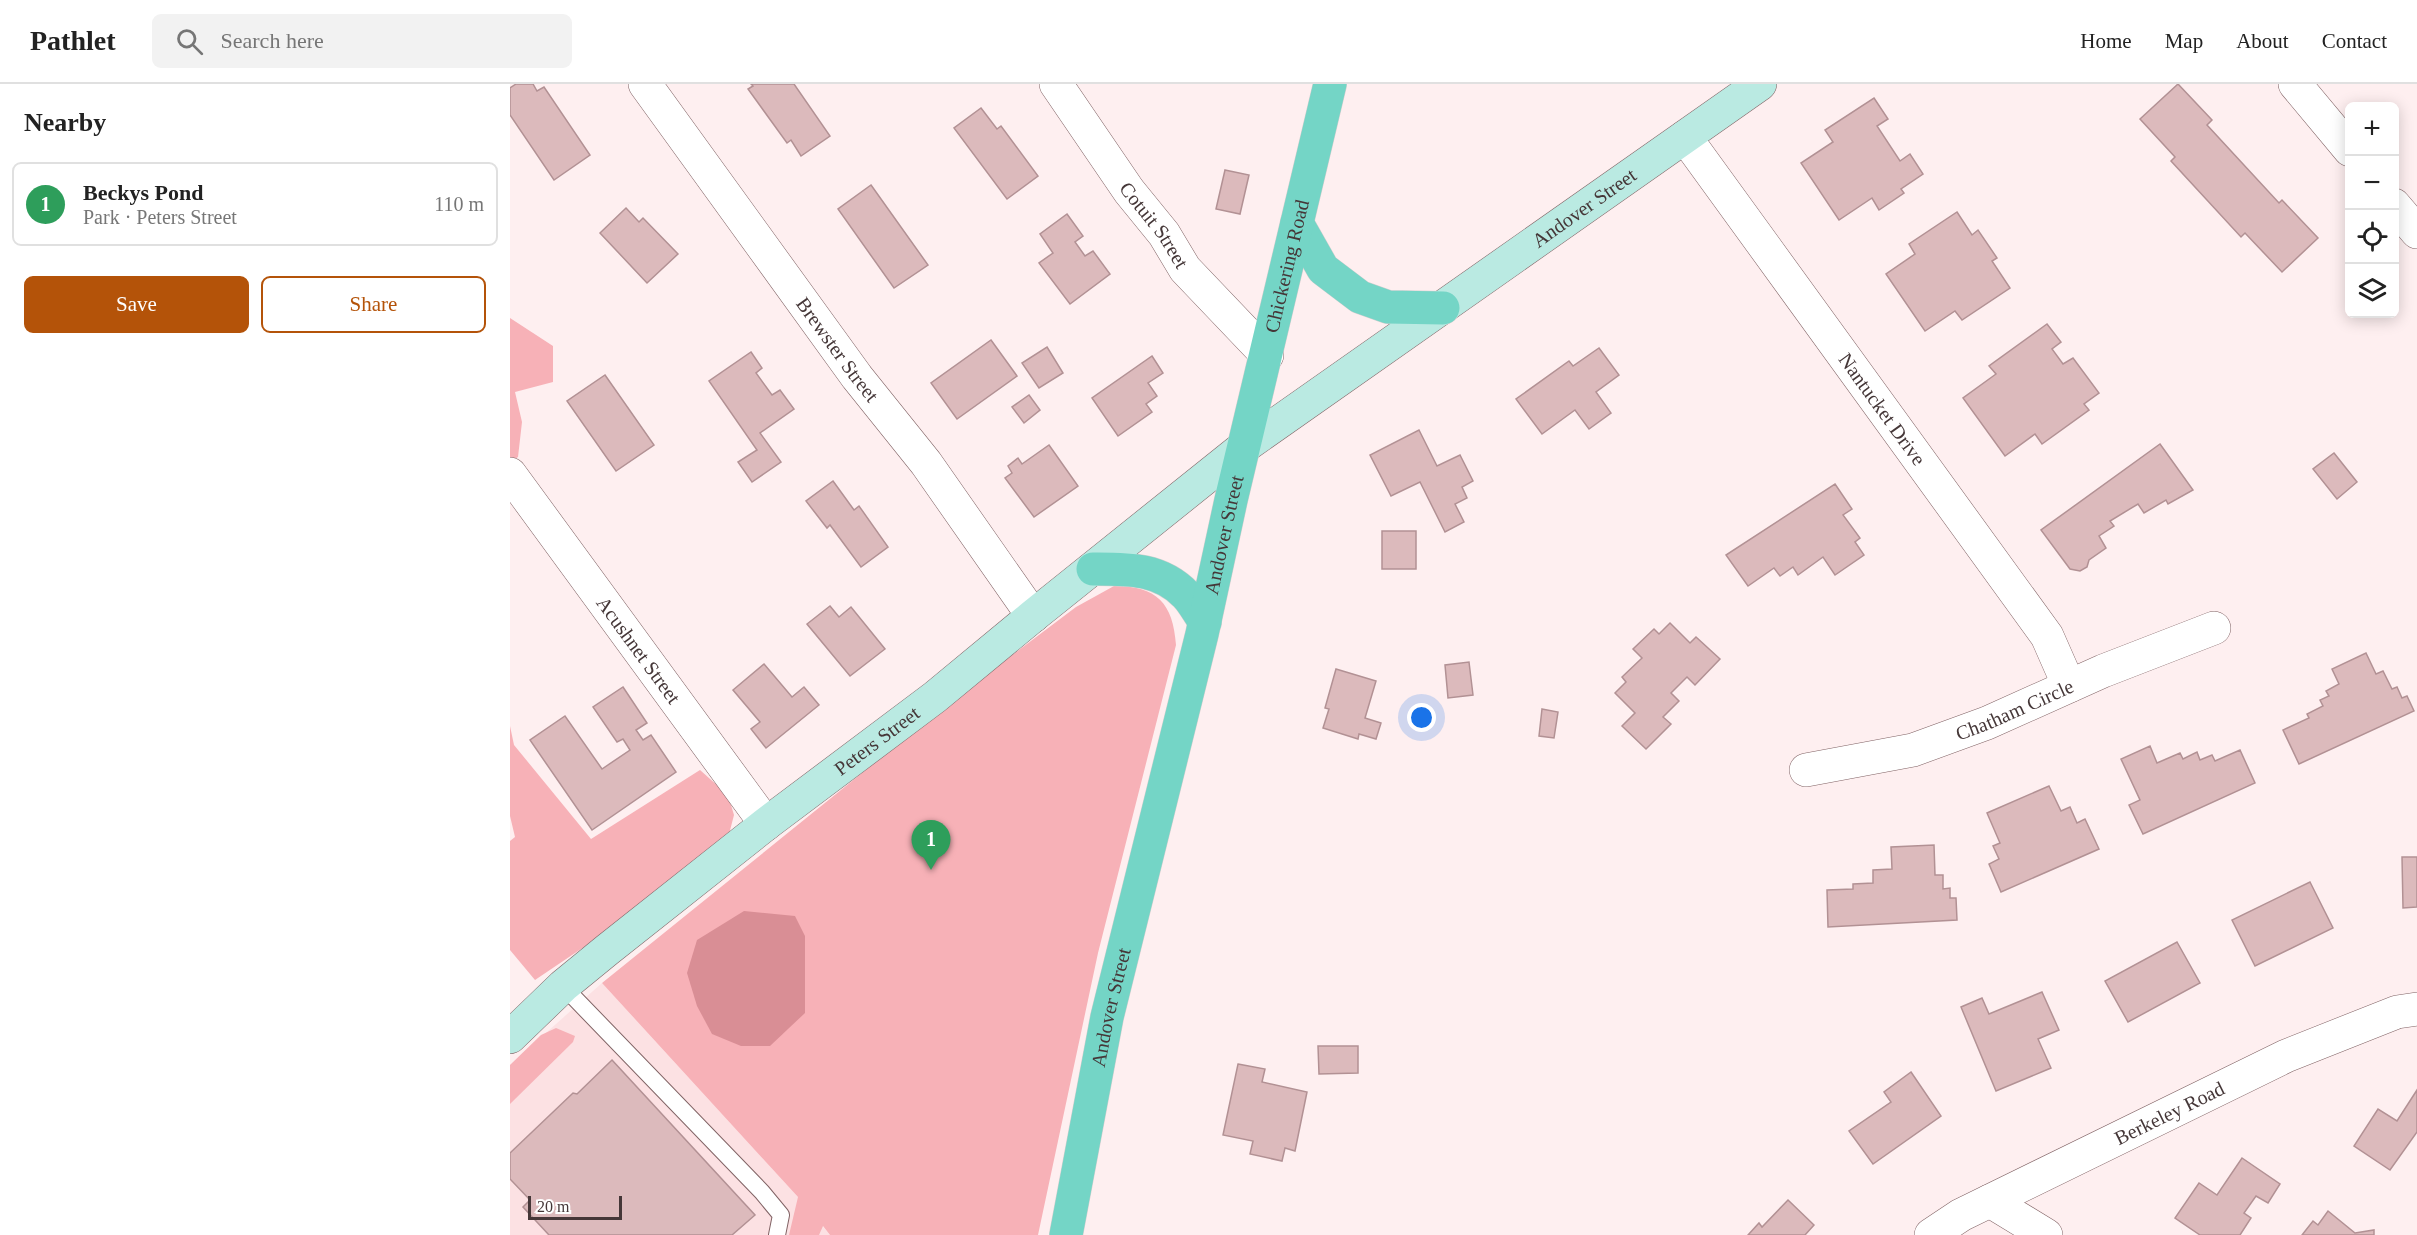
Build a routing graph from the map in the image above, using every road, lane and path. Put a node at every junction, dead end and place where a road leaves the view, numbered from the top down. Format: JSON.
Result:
{"nodes":[{"id":1,"x":645,"y":84,"type":"edge"},
{"id":2,"x":1056,"y":84,"type":"edge"},
{"id":3,"x":1330,"y":84,"type":"edge"},
{"id":4,"x":1760,"y":84,"type":"edge"},
{"id":5,"x":2295,"y":84,"type":"edge"},
{"id":6,"x":1685,"y":137,"type":"junction"},
{"id":7,"x":2345,"y":145,"type":"edge"},
{"id":8,"x":2398,"y":210,"type":"edge"},
{"id":9,"x":1297,"y":223,"type":"junction"},
{"id":10,"x":2417,"y":232,"type":"edge"},
{"id":11,"x":1443,"y":308,"type":"junction"},
{"id":12,"x":1267,"y":355,"type":"junction"},
{"id":13,"x":1245,"y":446,"type":"junction"},
{"id":14,"x":510,"y":474,"type":"edge"},
{"id":15,"x":1093,"y":569,"type":"junction"},
{"id":16,"x":1033,"y":616,"type":"junction"},
{"id":17,"x":1205,"y":622,"type":"junction"},
{"id":18,"x":2214,"y":628,"type":"dead end"},
{"id":19,"x":2069,"y":686,"type":"junction"},
{"id":20,"x":1806,"y":770,"type":"dead end"},
{"id":21,"x":766,"y":824,"type":"junction"},
{"id":22,"x":563,"y":986,"type":"junction"},
{"id":23,"x":2417,"y":1009,"type":"edge"},
{"id":24,"x":510,"y":1037,"type":"edge"},
{"id":25,"x":1990,"y":1201,"type":"junction"},
{"id":26,"x":777,"y":1235,"type":"edge"},
{"id":27,"x":1066,"y":1235,"type":"edge"},
{"id":28,"x":1931,"y":1235,"type":"edge"},
{"id":29,"x":2046,"y":1235,"type":"edge"}],
"edges":[{"from":1,"to":16,"type":"street","name":"Brewster Street"},
{"from":2,"to":12,"type":"street","name":"Cotuit Street"},
{"from":3,"to":9,"type":"main road","name":"Chickering Road"},
{"from":4,"to":6,"type":"main road","name":"Andover Street"},
{"from":5,"to":7,"type":"street"},
{"from":6,"to":11,"type":"main road","name":"Andover Street"},
{"from":6,"to":19,"type":"street","name":"Nantucket Drive"},
{"from":8,"to":10,"type":"street"},
{"from":9,"to":11,"type":"main road"},
{"from":9,"to":12,"type":"main road","name":"Chickering Road"},
{"from":11,"to":13,"type":"main road","name":"Andover Street"},
{"from":12,"to":13,"type":"main road","name":"Chickering Road"},
{"from":13,"to":15,"type":"main road","name":"Peters Street"},
{"from":13,"to":17,"type":"main road","name":"Andover Street"},
{"from":14,"to":21,"type":"street","name":"Acushnet Street"},
{"from":15,"to":16,"type":"main road","name":"Peters Street"},
{"from":15,"to":17,"type":"main road"},
{"from":16,"to":21,"type":"main road","name":"Peters Street"},
{"from":17,"to":27,"type":"main road","name":"Andover Street"},
{"from":18,"to":19,"type":"street","name":"Chatham Circle"},
{"from":19,"to":20,"type":"street","name":"Chatham Circle"},
{"from":21,"to":22,"type":"main road","name":"Peters Street"},
{"from":22,"to":24,"type":"main road","name":"Peters Street"},
{"from":22,"to":26,"type":"lane"},
{"from":23,"to":25,"type":"street","name":"Berkeley Road"},
{"from":25,"to":28,"type":"street","name":"Berkeley Road"},
{"from":25,"to":29,"type":"street"}]}
